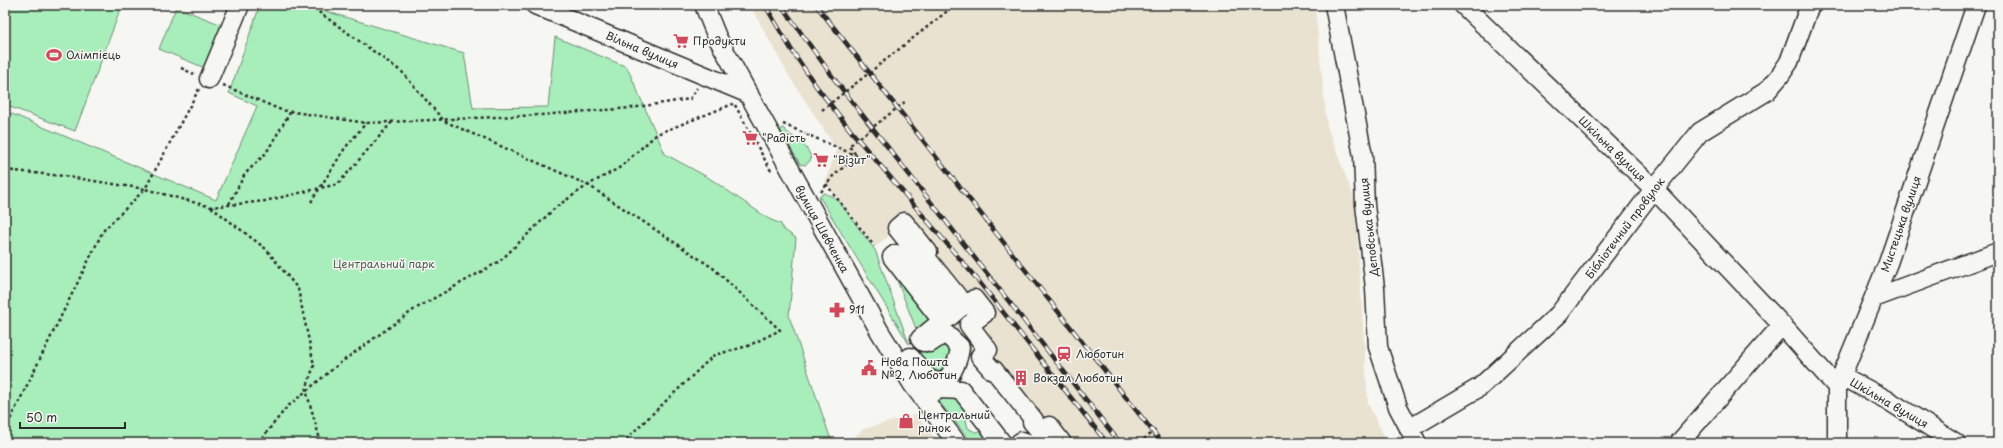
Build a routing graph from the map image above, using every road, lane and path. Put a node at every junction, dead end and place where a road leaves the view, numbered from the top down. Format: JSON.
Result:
{"nodes":[{"id":1,"x":240,"y":5,"type":"edge"},
{"id":2,"x":309,"y":5,"type":"edge"},
{"id":3,"x":535,"y":5,"type":"edge"},
{"id":4,"x":704,"y":5,"type":"edge"},
{"id":5,"x":955,"y":5,"type":"edge"},
{"id":6,"x":1334,"y":5,"type":"edge"},
{"id":7,"x":1463,"y":5,"type":"edge"},
{"id":8,"x":1810,"y":5,"type":"edge"},
{"id":9,"x":1976,"y":5,"type":"edge"},
{"id":10,"x":181,"y":68,"type":"dead end"},
{"id":11,"x":705,"y":76,"type":"junction"},
{"id":12,"x":207,"y":78,"type":"junction"},
{"id":13,"x":749,"y":94,"type":"junction"},
{"id":14,"x":906,"y":101,"type":"dead end"},
{"id":15,"x":822,"y":110,"type":"dead end"},
{"id":16,"x":292,"y":111,"type":"junction"},
{"id":17,"x":778,"y":119,"type":"dead end"},
{"id":18,"x":444,"y":121,"type":"junction"},
{"id":19,"x":392,"y":122,"type":"junction"},
{"id":20,"x":366,"y":123,"type":"junction"},
{"id":21,"x":857,"y":156,"type":"junction"},
{"id":22,"x":5,"y":170,"type":"edge"},
{"id":23,"x":826,"y":184,"type":"junction"},
{"id":24,"x":588,"y":185,"type":"junction"},
{"id":25,"x":320,"y":188,"type":"junction"},
{"id":26,"x":145,"y":189,"type":"junction"},
{"id":27,"x":1654,"y":189,"type":"junction"},
{"id":28,"x":311,"y":202,"type":"dead end"},
{"id":29,"x":228,"y":205,"type":"junction"},
{"id":30,"x":810,"y":206,"type":"junction"},
{"id":31,"x":211,"y":207,"type":"junction"},
{"id":32,"x":874,"y":246,"type":"dead end"},
{"id":33,"x":1998,"y":252,"type":"edge"},
{"id":34,"x":1874,"y":298,"type":"junction"},
{"id":35,"x":1782,"y":325,"type":"junction"},
{"id":36,"x":1839,"y":382,"type":"junction"},
{"id":37,"x":306,"y":390,"type":"junction"},
{"id":38,"x":5,"y":430,"type":"edge"},
{"id":39,"x":1156,"y":430,"type":"dead end"},
{"id":40,"x":1413,"y":436,"type":"edge"},
{"id":41,"x":258,"y":443,"type":"edge"},
{"id":42,"x":321,"y":443,"type":"edge"},
{"id":43,"x":622,"y":443,"type":"edge"},
{"id":44,"x":957,"y":443,"type":"edge"},
{"id":45,"x":1002,"y":443,"type":"edge"},
{"id":46,"x":1019,"y":443,"type":"edge"},
{"id":47,"x":1028,"y":443,"type":"edge"},
{"id":48,"x":1062,"y":443,"type":"edge"},
{"id":49,"x":1139,"y":443,"type":"edge"},
{"id":50,"x":1586,"y":443,"type":"edge"},
{"id":51,"x":1598,"y":443,"type":"edge"},
{"id":52,"x":1679,"y":443,"type":"edge"},
{"id":53,"x":1837,"y":443,"type":"edge"},
{"id":54,"x":1956,"y":443,"type":"edge"}],
"edges":[{"from":1,"to":12,"type":"street"},
{"from":2,"to":18,"type":"path"},
{"from":3,"to":11,"type":"street","name":"Вільна вулиця"},
{"from":4,"to":13,"type":"street","name":"вулиця Шевченка"},
{"from":5,"to":15,"type":"path","bridge":true},
{"from":6,"to":40,"type":"street","name":"Деповська вулиця"},
{"from":7,"to":27,"type":"street","name":"Шкільна вулиця"},
{"from":8,"to":27,"type":"street","name":"Бібліотечний провулок"},
{"from":9,"to":34,"type":"street","name":"Мистецька вулиця"},
{"from":10,"to":12,"type":"path"},
{"from":11,"to":13,"type":"street","name":"Вільна вулиця"},
{"from":11,"to":18,"type":"path"},
{"from":12,"to":16,"type":"path"},
{"from":12,"to":26,"type":"path"},
{"from":13,"to":24,"type":"path"},
{"from":13,"to":30,"type":"street","name":"вулиця Шевченка"},
{"from":14,"to":21,"type":"path"},
{"from":16,"to":20,"type":"path"},
{"from":16,"to":29,"type":"path"},
{"from":17,"to":21,"type":"path"},
{"from":18,"to":19,"type":"path"},
{"from":18,"to":24,"type":"path"},
{"from":19,"to":20,"type":"path"},
{"from":19,"to":25,"type":"path"},
{"from":20,"to":25,"type":"path"},
{"from":21,"to":23,"type":"path"},
{"from":22,"to":26,"type":"path"},
{"from":23,"to":30,"type":"path"},
{"from":23,"to":32,"type":"path"},
{"from":24,"to":37,"type":"path"},
{"from":24,"to":43,"type":"path"},
{"from":25,"to":28,"type":"path"},
{"from":25,"to":29,"type":"path"},
{"from":26,"to":31,"type":"path"},
{"from":26,"to":38,"type":"path"},
{"from":27,"to":35,"type":"street","name":"Шкільна вулиця"},
{"from":27,"to":40,"type":"street","name":"Бібліотечний провулок"},
{"from":29,"to":31,"type":"path"},
{"from":30,"to":44,"type":"street","name":"вулиця Шевченка"},
{"from":31,"to":37,"type":"path"},
{"from":33,"to":34,"type":"street"},
{"from":34,"to":36,"type":"street","name":"Мистецька вулиця"},
{"from":35,"to":36,"type":"street","name":"Шкільна вулиця"},
{"from":35,"to":52,"type":"street"},
{"from":36,"to":53,"type":"street","name":"Мистецька вулиця"},
{"from":36,"to":54,"type":"street","name":"Шкільна вулиця"},
{"from":37,"to":41,"type":"path"},
{"from":37,"to":42,"type":"path"},
{"from":39,"to":49,"type":"path"},
{"from":45,"to":48,"type":"street"},
{"from":46,"to":47,"type":"street"},
{"from":50,"to":51,"type":"path"}]}
